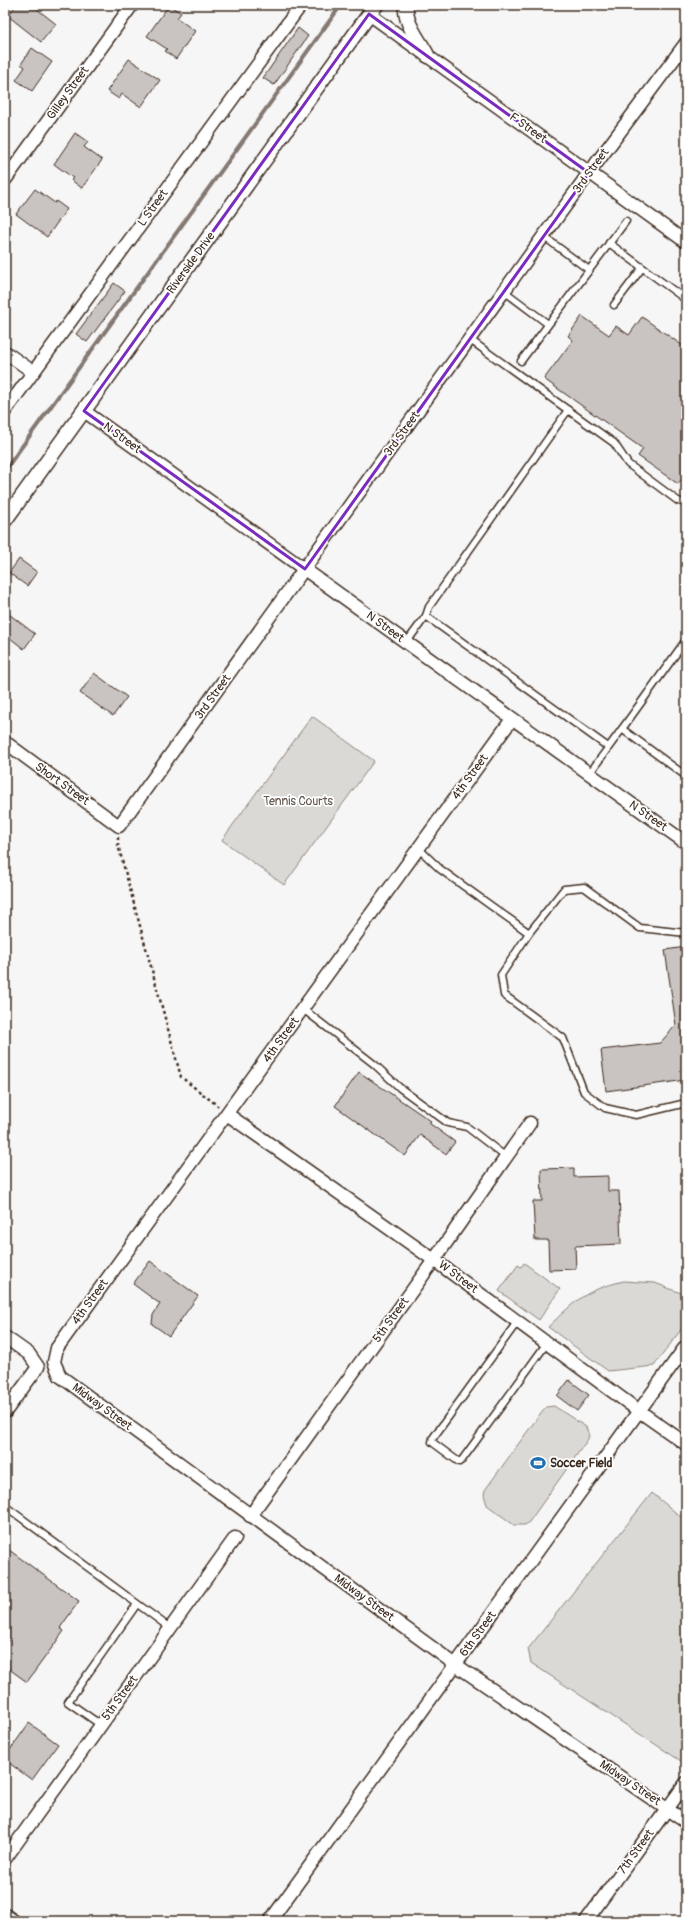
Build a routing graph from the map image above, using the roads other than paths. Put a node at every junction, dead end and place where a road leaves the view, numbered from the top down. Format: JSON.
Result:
{"nodes":[{"id":1,"x":132,"y":5,"type":"edge"},
{"id":2,"x":301,"y":5,"type":"edge"},
{"id":3,"x":406,"y":5,"type":"edge"},
{"id":4,"x":372,"y":10,"type":"edge"},
{"id":5,"x":686,"y":43,"type":"edge"},
{"id":6,"x":427,"y":55,"type":"junction"},
{"id":7,"x":589,"y":173,"type":"junction"},
{"id":8,"x":5,"y":180,"type":"edge"},
{"id":9,"x":626,"y":221,"type":"dead end"},
{"id":10,"x":543,"y":236,"type":"junction"},
{"id":11,"x":686,"y":242,"type":"edge"},
{"id":12,"x":609,"y":243,"type":"junction"},
{"id":13,"x":642,"y":268,"type":"junction"},
{"id":14,"x":589,"y":270,"type":"junction"},
{"id":15,"x":504,"y":291,"type":"junction"},
{"id":16,"x":685,"y":299,"type":"edge"},
{"id":17,"x":614,"y":306,"type":"dead end"},
{"id":18,"x":548,"y":324,"type":"junction"},
{"id":19,"x":469,"y":339,"type":"junction"},
{"id":20,"x":5,"y":352,"type":"edge"},
{"id":21,"x":521,"y":361,"type":"dead end"},
{"id":22,"x":33,"y":372,"type":"junction"},
{"id":23,"x":568,"y":410,"type":"junction"},
{"id":24,"x":5,"y":411,"type":"edge"},
{"id":25,"x":84,"y":411,"type":"junction"},
{"id":26,"x":686,"y":503,"type":"edge"},
{"id":27,"x":5,"y":520,"type":"edge"},
{"id":28,"x":305,"y":569,"type":"junction"},
{"id":29,"x":426,"y":616,"type":"junction"},
{"id":30,"x":686,"y":640,"type":"edge"},
{"id":31,"x":406,"y":643,"type":"junction"},
{"id":32,"x":512,"y":719,"type":"junction"},
{"id":33,"x":622,"y":729,"type":"junction"},
{"id":34,"x":608,"y":747,"type":"junction"},
{"id":35,"x":7,"y":748,"type":"edge"},
{"id":36,"x":589,"y":774,"type":"junction"},
{"id":37,"x":686,"y":776,"type":"edge"},
{"id":38,"x":119,"y":826,"type":"joint"},
{"id":39,"x":686,"y":843,"type":"edge"},
{"id":40,"x":418,"y":848,"type":"junction"},
{"id":41,"x":530,"y":933,"type":"junction"},
{"id":42,"x":686,"y":933,"type":"edge"},
{"id":43,"x":303,"y":1009,"type":"junction"},
{"id":44,"x":686,"y":1103,"type":"edge"},
{"id":45,"x":227,"y":1114,"type":"junction"},
{"id":46,"x":530,"y":1124,"type":"dead end"},
{"id":47,"x":506,"y":1157,"type":"junction"},
{"id":48,"x":434,"y":1260,"type":"junction"},
{"id":49,"x":518,"y":1322,"type":"junction"},
{"id":50,"x":5,"y":1337,"type":"edge"},
{"id":51,"x":547,"y":1343,"type":"junction"},
{"id":52,"x":686,"y":1346,"type":"edge"},
{"id":53,"x":54,"y":1362,"type":"joint"},
{"id":54,"x":639,"y":1411,"type":"junction"},
{"id":55,"x":5,"y":1412,"type":"edge"},
{"id":56,"x":686,"y":1444,"type":"edge"},
{"id":57,"x":5,"y":1506,"type":"edge"},
{"id":58,"x":250,"y":1516,"type":"junction"},
{"id":59,"x":235,"y":1538,"type":"dead end"},
{"id":60,"x":137,"y":1604,"type":"junction"},
{"id":61,"x":170,"y":1628,"type":"junction"},
{"id":62,"x":456,"y":1665,"type":"junction"},
{"id":63,"x":100,"y":1726,"type":"junction"},
{"id":64,"x":686,"y":1783,"type":"edge"},
{"id":65,"x":668,"y":1809,"type":"junction"},
{"id":66,"x":686,"y":1822,"type":"edge"},
{"id":67,"x":5,"y":1859,"type":"edge"},
{"id":68,"x":5,"y":1915,"type":"edge"},
{"id":69,"x":14,"y":1921,"type":"edge"},
{"id":70,"x":270,"y":1921,"type":"edge"},
{"id":71,"x":586,"y":1921,"type":"edge"}],
"edges":[{"from":1,"to":8,"type":"street","name":"Gilley Street"},
{"from":2,"to":22,"type":"street","name":"L Street"},
{"from":3,"to":6,"type":"street"},
{"from":4,"to":6,"type":"street","name":"F Street"},
{"from":4,"to":25,"type":"street","name":"Riverside Drive"},
{"from":5,"to":7,"type":"street","name":"3rd Street"},
{"from":6,"to":7,"type":"street","name":"F Street"},
{"from":7,"to":10,"type":"street","name":"3rd Street"},
{"from":7,"to":11,"type":"street","name":"F Street"},
{"from":9,"to":12,"type":"lane"},
{"from":10,"to":14,"type":"lane"},
{"from":10,"to":15,"type":"street","name":"3rd Street"},
{"from":12,"to":13,"type":"lane"},
{"from":12,"to":14,"type":"lane"},
{"from":13,"to":16,"type":"lane"},
{"from":13,"to":17,"type":"lane"},
{"from":14,"to":18,"type":"lane"},
{"from":15,"to":18,"type":"lane"},
{"from":15,"to":19,"type":"street","name":"3rd Street"},
{"from":18,"to":21,"type":"lane"},
{"from":19,"to":23,"type":"lane"},
{"from":19,"to":28,"type":"street","name":"3rd Street"},
{"from":20,"to":22,"type":"street"},
{"from":22,"to":24,"type":"street","name":"L Street"},
{"from":23,"to":26,"type":"lane"},
{"from":23,"to":29,"type":"lane"},
{"from":25,"to":27,"type":"street","name":"Riverside Drive"},
{"from":25,"to":28,"type":"street","name":"N Street"},
{"from":28,"to":31,"type":"street","name":"N Street"},
{"from":28,"to":38,"type":"street","name":"3rd Street"},
{"from":29,"to":31,"type":"lane"},
{"from":29,"to":34,"type":"lane"},
{"from":30,"to":33,"type":"lane"},
{"from":31,"to":32,"type":"street","name":"N Street"},
{"from":32,"to":36,"type":"street","name":"N Street"},
{"from":32,"to":40,"type":"street","name":"4th Street"},
{"from":33,"to":34,"type":"lane"},
{"from":33,"to":37,"type":"lane"},
{"from":34,"to":36,"type":"lane"},
{"from":35,"to":38,"type":"street","name":"Short Street"},
{"from":36,"to":39,"type":"street","name":"N Street"},
{"from":40,"to":41,"type":"lane"},
{"from":40,"to":43,"type":"street","name":"4th Street"},
{"from":41,"to":42,"type":"lane"},
{"from":41,"to":44,"type":"lane"},
{"from":43,"to":45,"type":"street","name":"4th Street"},
{"from":43,"to":47,"type":"lane"},
{"from":45,"to":48,"type":"street","name":"W Street"},
{"from":45,"to":53,"type":"street","name":"4th Street"},
{"from":46,"to":47,"type":"street","name":"5th Street"},
{"from":47,"to":48,"type":"street","name":"5th Street"},
{"from":48,"to":49,"type":"street","name":"W Street"},
{"from":48,"to":58,"type":"street","name":"5th Street"},
{"from":49,"to":51,"type":"street","name":"W Street"},
{"from":49,"to":51,"type":"lane"},
{"from":50,"to":55,"type":"street"},
{"from":51,"to":54,"type":"street","name":"W Street"},
{"from":52,"to":54,"type":"street","name":"6th Street"},
{"from":53,"to":58,"type":"street","name":"Midway Street"},
{"from":54,"to":56,"type":"street","name":"W Street"},
{"from":54,"to":62,"type":"street","name":"6th Street"},
{"from":57,"to":60,"type":"lane"},
{"from":58,"to":62,"type":"street","name":"Midway Street"},
{"from":59,"to":61,"type":"street","name":"5th Street"},
{"from":60,"to":61,"type":"lane"},
{"from":60,"to":63,"type":"lane"},
{"from":61,"to":63,"type":"street","name":"5th Street"},
{"from":62,"to":65,"type":"street","name":"Midway Street"},
{"from":62,"to":70,"type":"street","name":"6th Street"},
{"from":63,"to":67,"type":"street","name":"5th Street"},
{"from":64,"to":65,"type":"street","name":"7th Street"},
{"from":65,"to":66,"type":"street","name":"Midway Street"},
{"from":65,"to":71,"type":"street","name":"7th Street"},
{"from":68,"to":69,"type":"street"}]}
